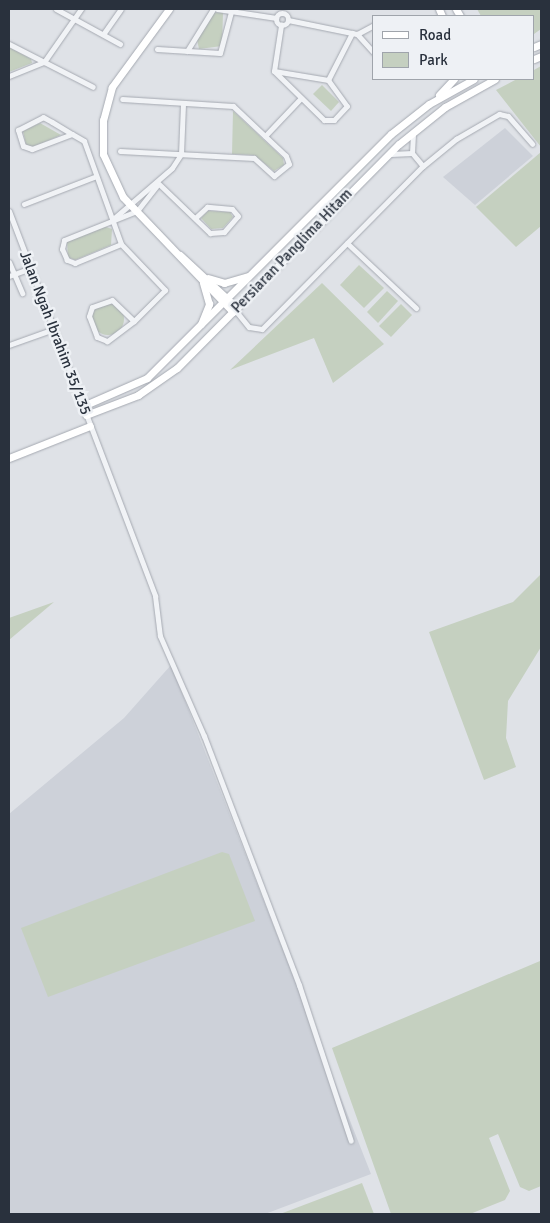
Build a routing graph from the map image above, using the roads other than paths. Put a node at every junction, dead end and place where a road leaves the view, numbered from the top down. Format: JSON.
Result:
{"nodes":[{"id":1,"x":56,"y":9,"type":"edge"},
{"id":2,"x":80,"y":9,"type":"edge"},
{"id":3,"x":120,"y":9,"type":"edge"},
{"id":4,"x":169,"y":9,"type":"edge"},
{"id":5,"x":215,"y":9,"type":"edge"},
{"id":6,"x":284,"y":11,"type":"edge"},
{"id":7,"x":232,"y":12,"type":"junction"},
{"id":8,"x":74,"y":18,"type":"junction"},
{"id":9,"x":276,"y":18,"type":"junction"},
{"id":10,"x":288,"y":20,"type":"junction"},
{"id":11,"x":281,"y":25,"type":"junction"},
{"id":12,"x":372,"y":26,"type":"edge"},
{"id":13,"x":104,"y":33,"type":"junction"},
{"id":14,"x":354,"y":34,"type":"junction"},
{"id":15,"x":9,"y":44,"type":"edge"},
{"id":16,"x":120,"y":44,"type":"dead end"},
{"id":17,"x":158,"y":49,"type":"dead end"},
{"id":18,"x":187,"y":51,"type":"junction"},
{"id":19,"x":372,"y":51,"type":"edge"},
{"id":20,"x":44,"y":62,"type":"junction"},
{"id":21,"x":274,"y":70,"type":"junction"},
{"id":22,"x":294,"y":74,"type":"junction"},
{"id":23,"x":9,"y":76,"type":"edge"},
{"id":24,"x":328,"y":80,"type":"junction"},
{"id":25,"x":453,"y":80,"type":"edge"},
{"id":26,"x":472,"y":80,"type":"edge"},
{"id":27,"x":474,"y":80,"type":"edge"},
{"id":28,"x":491,"y":80,"type":"edge"},
{"id":29,"x":286,"y":85,"type":"junction"},
{"id":30,"x":93,"y":87,"type":"dead end"},
{"id":31,"x":478,"y":87,"type":"junction"},
{"id":32,"x":122,"y":99,"type":"dead end"},
{"id":33,"x":300,"y":99,"type":"junction"},
{"id":34,"x":183,"y":104,"type":"junction"},
{"id":35,"x":429,"y":104,"type":"junction"},
{"id":36,"x":415,"y":129,"type":"junction"},
{"id":37,"x":72,"y":134,"type":"junction"},
{"id":38,"x":265,"y":136,"type":"junction"},
{"id":39,"x":532,"y":144,"type":"dead end"},
{"id":40,"x":120,"y":151,"type":"dead end"},
{"id":41,"x":412,"y":153,"type":"junction"},
{"id":42,"x":181,"y":154,"type":"junction"},
{"id":43,"x":384,"y":157,"type":"junction"},
{"id":44,"x":423,"y":166,"type":"junction"},
{"id":45,"x":94,"y":177,"type":"junction"},
{"id":46,"x":158,"y":184,"type":"junction"},
{"id":47,"x":24,"y":204,"type":"dead end"},
{"id":48,"x":131,"y":205,"type":"junction"},
{"id":49,"x":137,"y":210,"type":"junction"},
{"id":50,"x":9,"y":211,"type":"edge"},
{"id":51,"x":195,"y":218,"type":"junction"},
{"id":52,"x":111,"y":220,"type":"junction"},
{"id":53,"x":347,"y":243,"type":"junction"},
{"id":54,"x":121,"y":244,"type":"junction"},
{"id":55,"x":9,"y":262,"type":"edge"},
{"id":56,"x":31,"y":268,"type":"junction"},
{"id":57,"x":257,"y":271,"type":"junction"},
{"id":58,"x":11,"y":275,"type":"edge"},
{"id":59,"x":205,"y":280,"type":"junction"},
{"id":60,"x":22,"y":293,"type":"dead end"},
{"id":61,"x":227,"y":301,"type":"junction"},
{"id":62,"x":416,"y":308,"type":"dead end"},
{"id":63,"x":235,"y":310,"type":"junction"},
{"id":64,"x":134,"y":320,"type":"junction"},
{"id":65,"x":54,"y":329,"type":"junction"},
{"id":66,"x":195,"y":333,"type":"junction"},
{"id":67,"x":9,"y":345,"type":"edge"},
{"id":68,"x":83,"y":406,"type":"junction"},
{"id":69,"x":86,"y":415,"type":"junction"},
{"id":70,"x":90,"y":426,"type":"junction"},
{"id":71,"x":9,"y":458,"type":"edge"},
{"id":72,"x":351,"y":1141,"type":"dead end"}],
"edges":[{"from":1,"to":8,"type":"street"},
{"from":2,"to":8,"type":"street"},
{"from":3,"to":13,"type":"street"},
{"from":4,"to":48,"type":"main road"},
{"from":5,"to":7,"type":"street"},
{"from":5,"to":18,"type":"street"},
{"from":6,"to":9,"type":"street"},
{"from":6,"to":10,"type":"street"},
{"from":7,"to":9,"type":"street"},
{"from":7,"to":18,"type":"street"},
{"from":8,"to":13,"type":"street"},
{"from":8,"to":20,"type":"street"},
{"from":9,"to":11,"type":"street"},
{"from":10,"to":11,"type":"street"},
{"from":10,"to":14,"type":"street"},
{"from":11,"to":21,"type":"street"},
{"from":12,"to":14,"type":"street"},
{"from":13,"to":16,"type":"street"},
{"from":14,"to":19,"type":"street"},
{"from":14,"to":24,"type":"street"},
{"from":15,"to":20,"type":"street"},
{"from":17,"to":18,"type":"street"},
{"from":20,"to":23,"type":"street"},
{"from":20,"to":30,"type":"street"},
{"from":21,"to":22,"type":"street"},
{"from":21,"to":29,"type":"street"},
{"from":22,"to":24,"type":"street"},
{"from":22,"to":29,"type":"street"},
{"from":24,"to":33,"type":"street"},
{"from":25,"to":35,"type":"main road"},
{"from":26,"to":35,"type":"main road","name":"Persiaran Panglima Hitam"},
{"from":27,"to":31,"type":"main road"},
{"from":28,"to":31,"type":"main road","name":"Persiaran Panglima Hitam"},
{"from":29,"to":33,"type":"street"},
{"from":31,"to":36,"type":"main road","name":"Persiaran Panglima Hitam"},
{"from":32,"to":34,"type":"street"},
{"from":33,"to":38,"type":"street"},
{"from":34,"to":38,"type":"street"},
{"from":34,"to":42,"type":"street"},
{"from":35,"to":57,"type":"main road","name":"Persiaran Panglima Hitam"},
{"from":36,"to":41,"type":"street"},
{"from":36,"to":43,"type":"main road","name":"Persiaran Panglima Hitam"},
{"from":37,"to":37,"type":"street"},
{"from":37,"to":45,"type":"street"},
{"from":38,"to":42,"type":"street"},
{"from":39,"to":44,"type":"street"},
{"from":40,"to":42,"type":"street"},
{"from":41,"to":43,"type":"street"},
{"from":41,"to":44,"type":"street"},
{"from":42,"to":46,"type":"street"},
{"from":43,"to":63,"type":"main road","name":"Persiaran Panglima Hitam"},
{"from":44,"to":53,"type":"street"},
{"from":45,"to":47,"type":"street"},
{"from":45,"to":52,"type":"street"},
{"from":46,"to":48,"type":"street"},
{"from":46,"to":49,"type":"street"},
{"from":46,"to":51,"type":"street"},
{"from":48,"to":49,"type":"main road"},
{"from":48,"to":52,"type":"street"},
{"from":49,"to":52,"type":"street"},
{"from":49,"to":59,"type":"main road"},
{"from":50,"to":56,"type":"street","name":"Jalan Ngah Ibrahim 35/135"},
{"from":51,"to":51,"type":"street"},
{"from":52,"to":54,"type":"street"},
{"from":52,"to":54,"type":"street"},
{"from":53,"to":62,"type":"street"},
{"from":53,"to":63,"type":"street"},
{"from":54,"to":64,"type":"street"},
{"from":55,"to":58,"type":"street"},
{"from":56,"to":58,"type":"street"},
{"from":56,"to":65,"type":"street","name":"Jalan Ngah Ibrahim 35/135"},
{"from":57,"to":59,"type":"main road"},
{"from":57,"to":61,"type":"main road","name":"Persiaran Panglima Hitam"},
{"from":58,"to":60,"type":"street"},
{"from":59,"to":61,"type":"main road"},
{"from":59,"to":66,"type":"main road"},
{"from":61,"to":63,"type":"main road"},
{"from":61,"to":66,"type":"main road","name":"Persiaran Panglima Hitam"},
{"from":63,"to":69,"type":"main road","name":"Persiaran Panglima Hitam"},
{"from":64,"to":64,"type":"street"},
{"from":65,"to":67,"type":"street"},
{"from":65,"to":68,"type":"street","name":"Jalan Ngah Ibrahim 35/135"},
{"from":66,"to":68,"type":"main road","name":"Persiaran Panglima Hitam"},
{"from":68,"to":69,"type":"street","name":"Jalan Ngah Ibrahim 35/135"},
{"from":69,"to":70,"type":"street","name":"Jalan Ngah Ibrahim 35/135"},
{"from":70,"to":71,"type":"main road"},
{"from":70,"to":72,"type":"street","name":"Jalan Ngah Ibrahim 35/135"}]}
